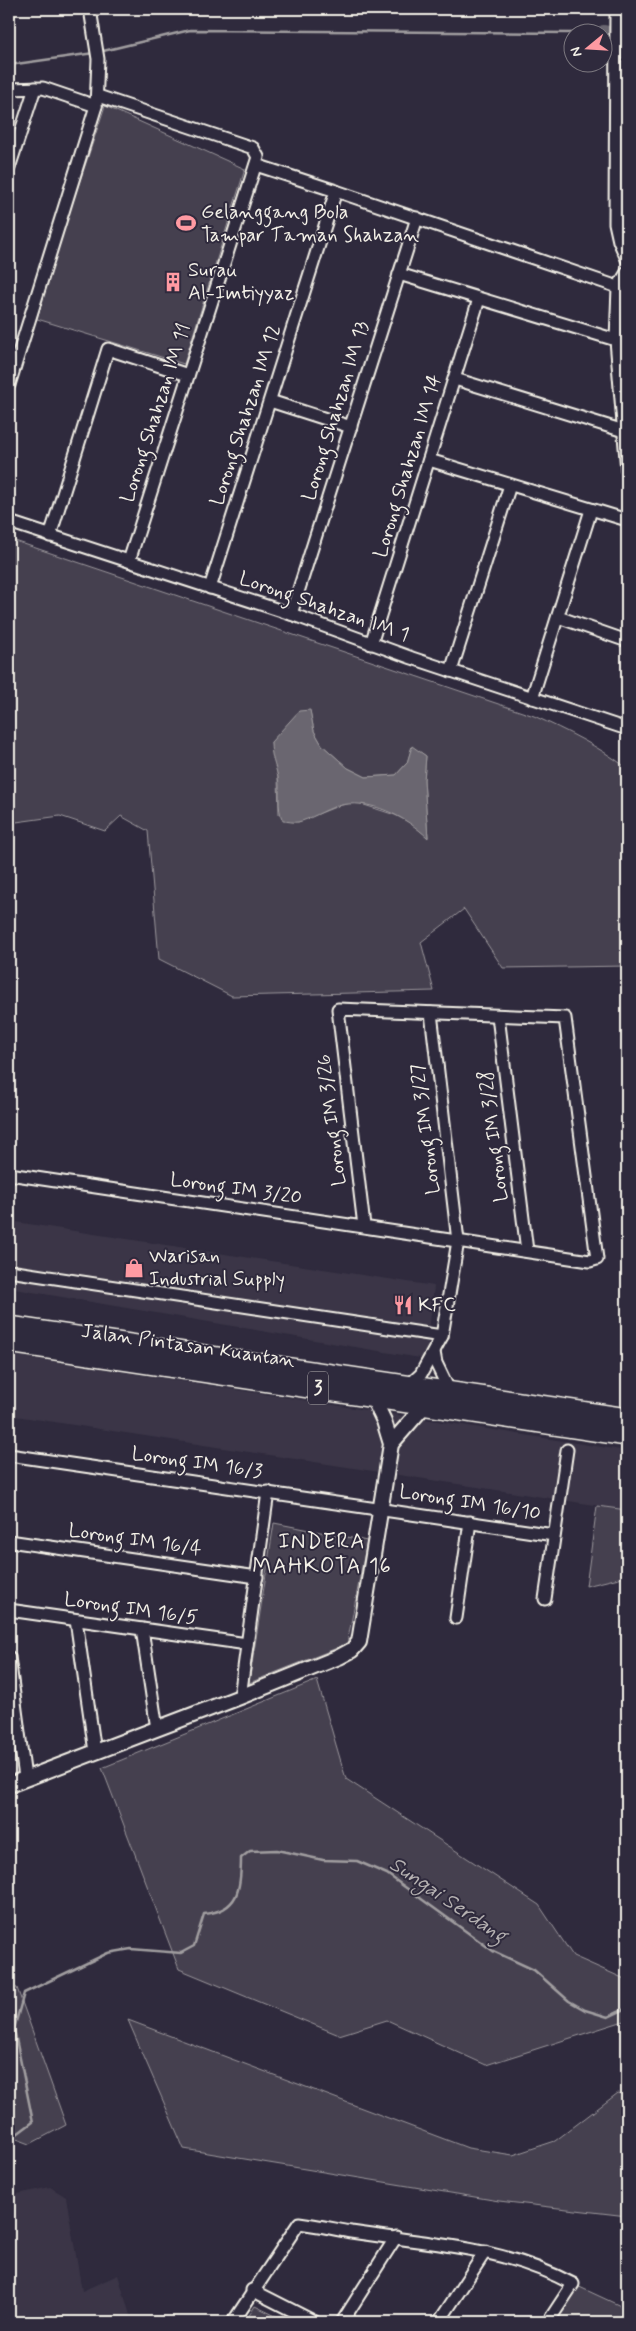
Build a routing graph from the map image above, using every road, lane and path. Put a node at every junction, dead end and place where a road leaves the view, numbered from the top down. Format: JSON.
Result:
{"nodes":[{"id":1,"x":90,"y":9,"type":"edge"},
{"id":2,"x":616,"y":9,"type":"edge"},
{"id":3,"x":620,"y":35,"type":"edge"},
{"id":4,"x":35,"y":88,"type":"junction"},
{"id":5,"x":9,"y":89,"type":"edge"},
{"id":6,"x":97,"y":101,"type":"junction"},
{"id":7,"x":256,"y":165,"type":"junction"},
{"id":8,"x":9,"y":168,"type":"edge"},
{"id":9,"x":336,"y":191,"type":"junction"},
{"id":10,"x":417,"y":218,"type":"junction"},
{"id":11,"x":627,"y":259,"type":"edge"},
{"id":12,"x":627,"y":272,"type":"edge"},
{"id":13,"x":399,"y":274,"type":"junction"},
{"id":14,"x":618,"y":287,"type":"junction"},
{"id":15,"x":480,"y":299,"type":"junction"},
{"id":16,"x":616,"y":340,"type":"junction"},
{"id":17,"x":188,"y":375,"type":"junction"},
{"id":18,"x":455,"y":379,"type":"junction"},
{"id":19,"x":9,"y":385,"type":"edge"},
{"id":20,"x":270,"y":401,"type":"junction"},
{"id":21,"x":351,"y":427,"type":"junction"},
{"id":22,"x":624,"y":430,"type":"junction"},
{"id":23,"x":429,"y":460,"type":"junction"},
{"id":24,"x":627,"y":471,"type":"edge"},
{"id":25,"x":510,"y":485,"type":"junction"},
{"id":26,"x":591,"y":510,"type":"junction"},
{"id":27,"x":627,"y":520,"type":"edge"},
{"id":28,"x":9,"y":522,"type":"edge"},
{"id":29,"x":50,"y":536,"type":"junction"},
{"id":30,"x":129,"y":561,"type":"junction"},
{"id":31,"x":210,"y":588,"type":"junction"},
{"id":32,"x":291,"y":614,"type":"junction"},
{"id":33,"x":558,"y":617,"type":"junction"},
{"id":34,"x":627,"y":641,"type":"edge"},
{"id":35,"x":371,"y":644,"type":"junction"},
{"id":36,"x":451,"y":670,"type":"junction"},
{"id":37,"x":532,"y":698,"type":"junction"},
{"id":38,"x":627,"y":729,"type":"edge"},
{"id":39,"x":432,"y":1013,"type":"junction"},
{"id":40,"x":498,"y":1016,"type":"junction"},
{"id":41,"x":9,"y":1174,"type":"edge"},
{"id":42,"x":364,"y":1226,"type":"junction"},
{"id":43,"x":458,"y":1241,"type":"junction"},
{"id":44,"x":526,"y":1251,"type":"junction"},
{"id":45,"x":9,"y":1271,"type":"edge"},
{"id":46,"x":9,"y":1326,"type":"edge"},
{"id":47,"x":442,"y":1336,"type":"junction"},
{"id":48,"x":9,"y":1343,"type":"edge"},
{"id":49,"x":434,"y":1352,"type":"junction"},
{"id":50,"x":410,"y":1384,"type":"junction"},
{"id":51,"x":449,"y":1390,"type":"junction"},
{"id":52,"x":372,"y":1396,"type":"junction"},
{"id":53,"x":425,"y":1405,"type":"junction"},
{"id":54,"x":627,"y":1418,"type":"edge"},
{"id":55,"x":627,"y":1436,"type":"edge"},
{"id":56,"x":391,"y":1444,"type":"junction"},
{"id":57,"x":567,"y":1450,"type":"dead end"},
{"id":58,"x":9,"y":1455,"type":"edge"},
{"id":59,"x":268,"y":1492,"type":"junction"},
{"id":60,"x":381,"y":1508,"type":"junction"},
{"id":61,"x":470,"y":1522,"type":"junction"},
{"id":62,"x":554,"y":1535,"type":"junction"},
{"id":63,"x":9,"y":1541,"type":"edge"},
{"id":64,"x":257,"y":1577,"type":"junction"},
{"id":65,"x":545,"y":1599,"type":"dead end"},
{"id":66,"x":9,"y":1610,"type":"edge"},
{"id":67,"x":456,"y":1618,"type":"dead end"},
{"id":68,"x":76,"y":1620,"type":"junction"},
{"id":69,"x":142,"y":1629,"type":"junction"},
{"id":70,"x":247,"y":1644,"type":"junction"},
{"id":71,"x":9,"y":1656,"type":"edge"},
{"id":72,"x":240,"y":1697,"type":"junction"},
{"id":73,"x":157,"y":1729,"type":"junction"},
{"id":74,"x":96,"y":1752,"type":"junction"},
{"id":75,"x":25,"y":1778,"type":"junction"},
{"id":76,"x":9,"y":1785,"type":"edge"},
{"id":77,"x":396,"y":2237,"type":"junction"},
{"id":78,"x":485,"y":2252,"type":"junction"},
{"id":79,"x":252,"y":2290,"type":"junction"},
{"id":80,"x":232,"y":2322,"type":"edge"},
{"id":81,"x":315,"y":2322,"type":"edge"},
{"id":82,"x":342,"y":2322,"type":"edge"},
{"id":83,"x":439,"y":2322,"type":"edge"},
{"id":84,"x":548,"y":2322,"type":"edge"}],
"edges":[{"from":1,"to":6,"type":"street"},
{"from":2,"to":3,"type":"street"},
{"from":3,"to":11,"type":"street"},
{"from":4,"to":5,"type":"street"},
{"from":4,"to":6,"type":"street"},
{"from":4,"to":8,"type":"street"},
{"from":6,"to":7,"type":"street"},
{"from":6,"to":19,"type":"street"},
{"from":7,"to":9,"type":"street"},
{"from":7,"to":17,"type":"street","name":"Lorong Shahzan IM 11"},
{"from":9,"to":10,"type":"street"},
{"from":9,"to":20,"type":"street","name":"Lorong Shahzan IM 12"},
{"from":10,"to":13,"type":"street","name":"Lorong Shahzan IM 13"},
{"from":10,"to":14,"type":"street"},
{"from":12,"to":14,"type":"street"},
{"from":13,"to":15,"type":"street"},
{"from":13,"to":21,"type":"street","name":"Lorong Shahzan IM 13"},
{"from":14,"to":16,"type":"street"},
{"from":15,"to":16,"type":"street"},
{"from":15,"to":18,"type":"street","name":"Lorong Shahzan IM 14"},
{"from":16,"to":22,"type":"street"},
{"from":17,"to":29,"type":"street"},
{"from":17,"to":30,"type":"street","name":"Lorong Shahzan IM 11"},
{"from":18,"to":22,"type":"street"},
{"from":18,"to":23,"type":"street","name":"Lorong Shahzan IM 14"},
{"from":20,"to":21,"type":"street"},
{"from":20,"to":31,"type":"street","name":"Lorong Shahzan IM 12"},
{"from":21,"to":32,"type":"street","name":"Lorong Shahzan IM 13"},
{"from":22,"to":24,"type":"street"},
{"from":23,"to":25,"type":"street"},
{"from":23,"to":35,"type":"street","name":"Lorong Shahzan IM 14"},
{"from":25,"to":26,"type":"street"},
{"from":25,"to":36,"type":"street"},
{"from":26,"to":27,"type":"street"},
{"from":26,"to":33,"type":"street"},
{"from":28,"to":29,"type":"street","name":"Lorong Shahzan IM 1"},
{"from":29,"to":30,"type":"street","name":"Lorong Shahzan IM 1"},
{"from":30,"to":31,"type":"street","name":"Lorong Shahzan IM 1"},
{"from":31,"to":32,"type":"street","name":"Lorong Shahzan IM 1"},
{"from":32,"to":35,"type":"street","name":"Lorong Shahzan IM 1"},
{"from":33,"to":34,"type":"street"},
{"from":33,"to":37,"type":"street"},
{"from":35,"to":36,"type":"street","name":"Lorong Shahzan IM 1"},
{"from":36,"to":37,"type":"street","name":"Lorong Shahzan IM 1"},
{"from":37,"to":38,"type":"street","name":"Lorong Shahzan IM 1"},
{"from":39,"to":40,"type":"street"},
{"from":39,"to":42,"type":"street","name":"Lorong IM 3/26"},
{"from":39,"to":43,"type":"street","name":"Lorong IM 3/27"},
{"from":40,"to":44,"type":"street","name":"Lorong IM 3/28"},
{"from":40,"to":44,"type":"street","name":"Lorong IM 3/20"},
{"from":41,"to":42,"type":"street","name":"Lorong IM 3/20"},
{"from":42,"to":43,"type":"street","name":"Lorong IM 3/20"},
{"from":43,"to":44,"type":"street","name":"Lorong IM 3/20"},
{"from":43,"to":47,"type":"street","name":"Lorong IM 3/27"},
{"from":45,"to":47,"type":"street"},
{"from":46,"to":50,"type":"highway","name":"Jalan Pintasan Kuantan","number":"3"},
{"from":47,"to":49,"type":"street","name":"Lorong IM 3/27"},
{"from":48,"to":52,"type":"highway","name":"Jalan Pintasan Kuantan","number":"3"},
{"from":49,"to":50,"type":"street","name":"Lorong IM 3/27"},
{"from":49,"to":51,"type":"street"},
{"from":50,"to":51,"type":"highway","name":"Jalan Pintasan Kuantan","number":"3"},
{"from":51,"to":54,"type":"highway","name":"Jalan Pintasan Kuantan","number":"3"},
{"from":52,"to":53,"type":"highway","name":"Jalan Pintasan Kuantan","number":"3"},
{"from":52,"to":56,"type":"street"},
{"from":53,"to":55,"type":"highway","name":"Jalan Pintasan Kuantan","number":"3"},
{"from":53,"to":56,"type":"street"},
{"from":56,"to":60,"type":"street"},
{"from":57,"to":62,"type":"street"},
{"from":58,"to":59,"type":"street","name":"Lorong IM 16/3"},
{"from":59,"to":60,"type":"street","name":"Lorong IM 16/3"},
{"from":59,"to":64,"type":"street"},
{"from":60,"to":61,"type":"street","name":"Lorong IM 16/10"},
{"from":60,"to":72,"type":"street"},
{"from":61,"to":62,"type":"street","name":"Lorong IM 16/10"},
{"from":61,"to":67,"type":"street"},
{"from":62,"to":65,"type":"street"},
{"from":63,"to":64,"type":"street","name":"Lorong IM 16/4"},
{"from":64,"to":70,"type":"street"},
{"from":66,"to":68,"type":"street","name":"Lorong IM 16/5"},
{"from":68,"to":69,"type":"street","name":"Lorong IM 16/5"},
{"from":68,"to":74,"type":"street"},
{"from":69,"to":70,"type":"street","name":"Lorong IM 16/5"},
{"from":69,"to":73,"type":"street"},
{"from":70,"to":72,"type":"street"},
{"from":71,"to":75,"type":"street"},
{"from":72,"to":73,"type":"street"},
{"from":73,"to":74,"type":"street"},
{"from":74,"to":75,"type":"street"},
{"from":75,"to":76,"type":"street"},
{"from":77,"to":78,"type":"street"},
{"from":77,"to":79,"type":"street"},
{"from":77,"to":82,"type":"street"},
{"from":78,"to":83,"type":"street"},
{"from":78,"to":84,"type":"street"},
{"from":79,"to":80,"type":"street"},
{"from":79,"to":81,"type":"street"}]}
